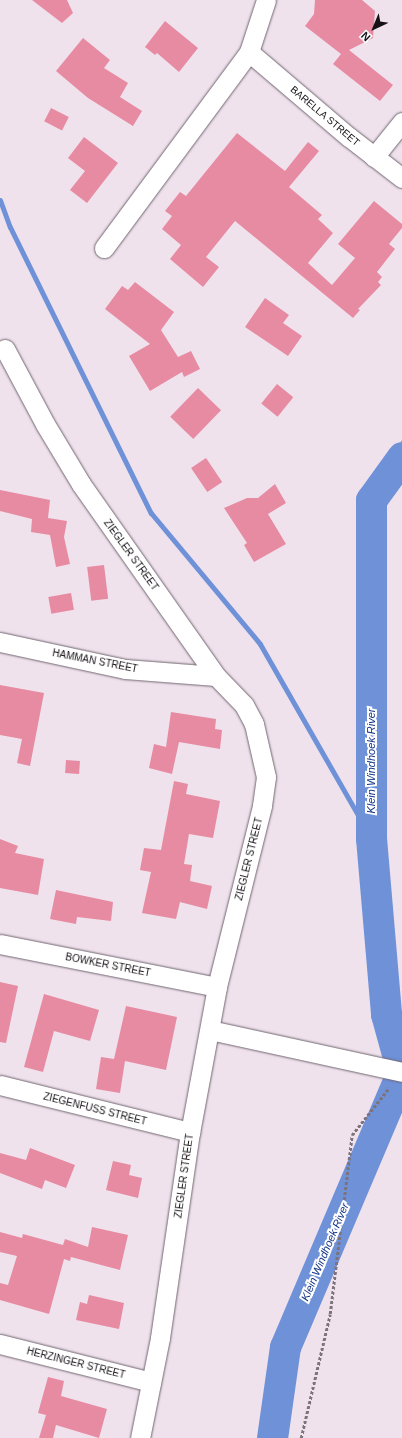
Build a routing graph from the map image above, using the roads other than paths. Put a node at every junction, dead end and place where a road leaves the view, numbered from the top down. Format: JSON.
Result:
{"nodes":[{"id":1,"x":266,"y":0,"type":"edge"},
{"id":2,"x":249,"y":52,"type":"junction"},
{"id":3,"x":402,"y":122,"type":"edge"},
{"id":4,"x":374,"y":157,"type":"junction"},
{"id":5,"x":402,"y":178,"type":"edge"},
{"id":6,"x":104,"y":248,"type":"dead end"},
{"id":7,"x":5,"y":348,"type":"dead end"},
{"id":8,"x":0,"y":642,"type":"edge"},
{"id":9,"x":216,"y":676,"type":"junction"},
{"id":10,"x":0,"y":944,"type":"edge"},
{"id":11,"x":217,"y":987,"type":"junction"},
{"id":12,"x":210,"y":1030,"type":"junction"},
{"id":13,"x":402,"y":1072,"type":"edge"},
{"id":14,"x":0,"y":1085,"type":"edge"},
{"id":15,"x":190,"y":1132,"type":"junction"},
{"id":16,"x":0,"y":1344,"type":"edge"},
{"id":17,"x":151,"y":1382,"type":"junction"},
{"id":18,"x":140,"y":1438,"type":"edge"}],
"edges":[{"from":1,"to":2,"type":"street"},
{"from":2,"to":4,"type":"street","name":"BARELLA STREET"},
{"from":2,"to":6,"type":"street"},
{"from":3,"to":4,"type":"street"},
{"from":4,"to":5,"type":"street","name":"BARELLA STREET"},
{"from":7,"to":9,"type":"street","name":"ZIEGLER STREET"},
{"from":8,"to":9,"type":"street","name":"HAMMAN STREET"},
{"from":9,"to":11,"type":"street","name":"ZIEGLER STREET"},
{"from":10,"to":11,"type":"street","name":"BOWKER STREET"},
{"from":11,"to":12,"type":"street","name":"ZIEGLER STREET"},
{"from":12,"to":13,"type":"street"},
{"from":12,"to":15,"type":"street","name":"ZIEGLER STREET"},
{"from":14,"to":15,"type":"street","name":"ZIEGENFUSS STREET"},
{"from":15,"to":17,"type":"street","name":"ZIEGLER STREET"},
{"from":16,"to":17,"type":"street","name":"HERZINGER STREET"},
{"from":17,"to":18,"type":"street","name":"ZIEGLER STREET"}]}
